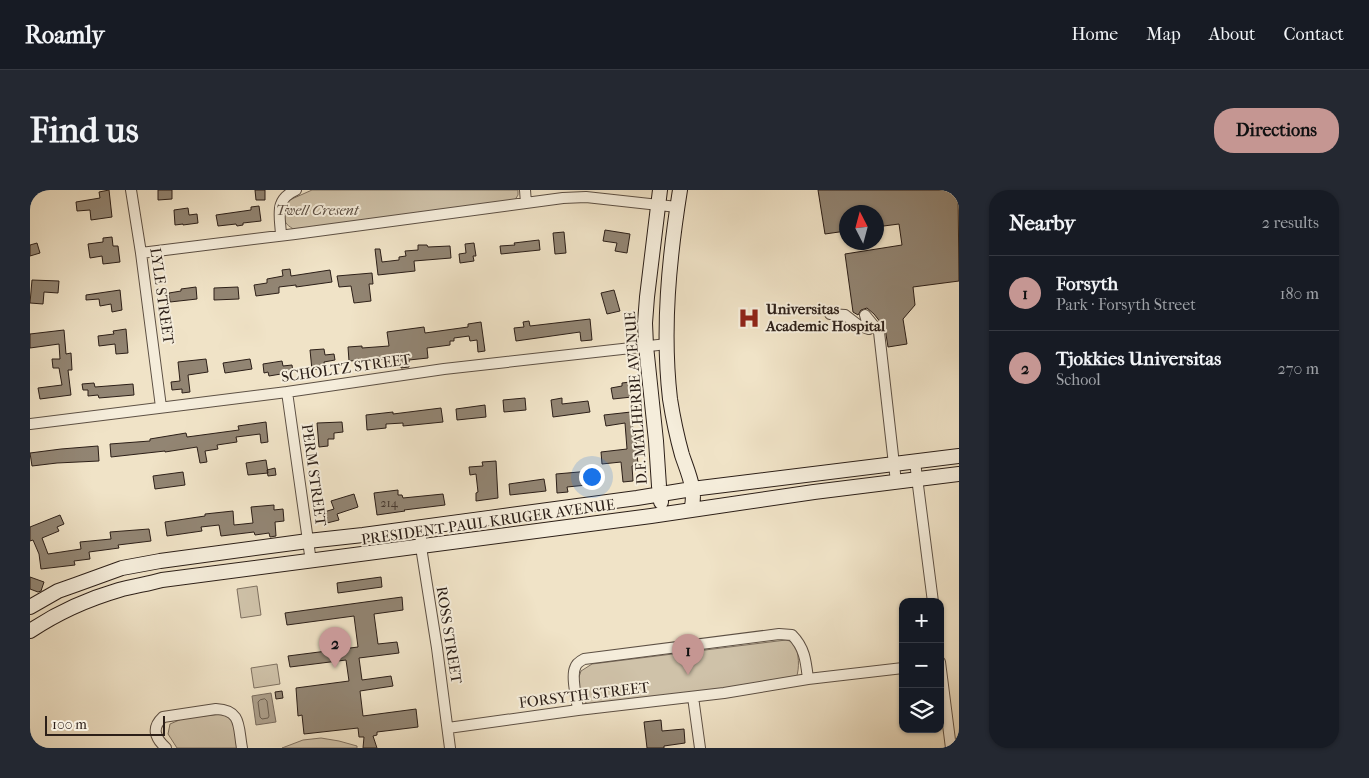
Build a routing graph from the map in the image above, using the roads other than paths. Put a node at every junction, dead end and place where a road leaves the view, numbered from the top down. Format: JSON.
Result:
{"nodes":[{"id":1,"x":131,"y":190,"type":"edge"},
{"id":2,"x":296,"y":190,"type":"edge"},
{"id":3,"x":525,"y":190,"type":"edge"},
{"id":4,"x":660,"y":190,"type":"edge"},
{"id":5,"x":680,"y":190,"type":"edge"},
{"id":6,"x":526,"y":203,"type":"junction"},
{"id":7,"x":658,"y":206,"type":"junction"},
{"id":8,"x":677,"y":207,"type":"junction"},
{"id":9,"x":281,"y":235,"type":"junction"},
{"id":10,"x":141,"y":252,"type":"junction"},
{"id":11,"x":830,"y":314,"type":"dead end"},
{"id":12,"x":666,"y":344,"type":"junction"},
{"id":13,"x":646,"y":346,"type":"junction"},
{"id":14,"x":287,"y":392,"type":"junction"},
{"id":15,"x":161,"y":407,"type":"junction"},
{"id":16,"x":30,"y":424,"type":"edge"},
{"id":17,"x":657,"y":455,"type":"junction"},
{"id":18,"x":959,"y":456,"type":"edge"},
{"id":19,"x":915,"y":462,"type":"junction"},
{"id":20,"x":893,"y":463,"type":"junction"},
{"id":21,"x":959,"y":474,"type":"edge"},
{"id":22,"x":917,"y":480,"type":"junction"},
{"id":23,"x":896,"y":482,"type":"junction"},
{"id":24,"x":692,"y":489,"type":"junction"},
{"id":25,"x":660,"y":495,"type":"junction"},
{"id":26,"x":637,"y":498,"type":"junction"},
{"id":27,"x":691,"y":510,"type":"junction"},
{"id":28,"x":664,"y":514,"type":"junction"},
{"id":29,"x":421,"y":527,"type":"junction"},
{"id":30,"x":308,"y":541,"type":"junction"},
{"id":31,"x":421,"y":547,"type":"junction"},
{"id":32,"x":311,"y":562,"type":"junction"},
{"id":33,"x":75,"y":584,"type":"junction"},
{"id":34,"x":932,"y":598,"type":"edge"},
{"id":35,"x":83,"y":603,"type":"junction"},
{"id":36,"x":30,"y":607,"type":"edge"},
{"id":37,"x":30,"y":631,"type":"edge"},
{"id":38,"x":899,"y":668,"type":"edge"},
{"id":39,"x":808,"y":679,"type":"junction"},
{"id":40,"x":944,"y":688,"type":"edge"},
{"id":41,"x":693,"y":697,"type":"junction"},
{"id":42,"x":578,"y":710,"type":"junction"},
{"id":43,"x":448,"y":728,"type":"junction"},
{"id":44,"x":166,"y":748,"type":"edge"},
{"id":45,"x":242,"y":748,"type":"edge"},
{"id":46,"x":450,"y":748,"type":"edge"},
{"id":47,"x":700,"y":748,"type":"edge"},
{"id":48,"x":952,"y":748,"type":"edge"}],
"edges":[{"from":1,"to":10,"type":"street","name":"LYLE STREET"},
{"from":2,"to":9,"type":"street"},
{"from":3,"to":6,"type":"street"},
{"from":4,"to":7,"type":"street","name":"D.F. MALHERBE AVENUE"},
{"from":5,"to":8,"type":"street"},
{"from":6,"to":7,"type":"street"},
{"from":6,"to":9,"type":"street"},
{"from":7,"to":8,"type":"street"},
{"from":7,"to":13,"type":"street","name":"D.F. MALHERBE AVENUE"},
{"from":8,"to":12,"type":"street"},
{"from":9,"to":10,"type":"street"},
{"from":10,"to":15,"type":"street","name":"LYLE STREET"},
{"from":11,"to":20,"type":"street"},
{"from":12,"to":13,"type":"street","name":"SCHOLTZ STREET"},
{"from":12,"to":24,"type":"street"},
{"from":13,"to":14,"type":"street","name":"SCHOLTZ STREET"},
{"from":13,"to":17,"type":"street","name":"D.F. MALHERBE AVENUE"},
{"from":14,"to":15,"type":"street","name":"SCHOLTZ STREET"},
{"from":14,"to":30,"type":"street","name":"PERM STREET"},
{"from":15,"to":16,"type":"street","name":"SCHOLTZ STREET"},
{"from":17,"to":25,"type":"street","name":"D.F. MALHERBE AVENUE"},
{"from":17,"to":26,"type":"street"},
{"from":18,"to":19,"type":"street","name":"PRESIDENT PAUL KRUGER AVENUE"},
{"from":19,"to":20,"type":"street","name":"PRESIDENT PAUL KRUGER AVENUE"},
{"from":19,"to":22,"type":"street"},
{"from":20,"to":23,"type":"street"},
{"from":20,"to":24,"type":"street","name":"PRESIDENT PAUL KRUGER AVENUE"},
{"from":21,"to":22,"type":"street","name":"PRESIDENT PAUL KRUGER AVENUE"},
{"from":22,"to":23,"type":"street","name":"PRESIDENT PAUL KRUGER AVENUE"},
{"from":22,"to":34,"type":"street"},
{"from":23,"to":27,"type":"street","name":"PRESIDENT PAUL KRUGER AVENUE"},
{"from":24,"to":25,"type":"street","name":"PRESIDENT PAUL KRUGER AVENUE"},
{"from":24,"to":27,"type":"street"},
{"from":25,"to":26,"type":"street","name":"PRESIDENT PAUL KRUGER AVENUE"},
{"from":25,"to":28,"type":"street","name":"D.F. MALHERBE AVENUE"},
{"from":26,"to":29,"type":"street","name":"PRESIDENT PAUL KRUGER AVENUE"},
{"from":27,"to":28,"type":"street","name":"PRESIDENT PAUL KRUGER AVENUE"},
{"from":28,"to":31,"type":"street","name":"PRESIDENT PAUL KRUGER AVENUE"},
{"from":29,"to":30,"type":"street","name":"PRESIDENT PAUL KRUGER AVENUE"},
{"from":29,"to":31,"type":"street","name":"ROSS STREET"},
{"from":30,"to":32,"type":"street","name":"PERM STREET"},
{"from":30,"to":33,"type":"street","name":"PRESIDENT PAUL KRUGER AVENUE"},
{"from":31,"to":32,"type":"street","name":"PRESIDENT PAUL KRUGER AVENUE"},
{"from":31,"to":43,"type":"street","name":"ROSS STREET"},
{"from":32,"to":35,"type":"street","name":"PRESIDENT PAUL KRUGER AVENUE"},
{"from":33,"to":35,"type":"street"},
{"from":33,"to":36,"type":"street","name":"PRESIDENT PAUL KRUGER AVENUE"},
{"from":35,"to":37,"type":"street","name":"PRESIDENT PAUL KRUGER AVENUE"},
{"from":38,"to":39,"type":"street","name":"FORSYTH STREET"},
{"from":39,"to":41,"type":"street","name":"FORSYTH STREET"},
{"from":39,"to":42,"type":"street"},
{"from":40,"to":48,"type":"street"},
{"from":41,"to":42,"type":"street","name":"FORSYTH STREET"},
{"from":41,"to":47,"type":"street"},
{"from":42,"to":43,"type":"street","name":"FORSYTH STREET"},
{"from":43,"to":46,"type":"street","name":"ROSS STREET"},
{"from":44,"to":45,"type":"street"}]}
